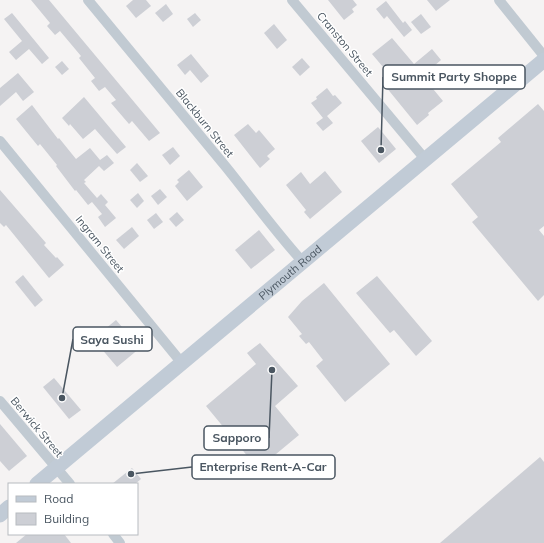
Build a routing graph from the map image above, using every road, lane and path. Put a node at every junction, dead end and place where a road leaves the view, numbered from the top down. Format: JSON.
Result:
{"nodes":[{"id":1,"x":88,"y":0,"type":"edge"},
{"id":2,"x":292,"y":0,"type":"edge"},
{"id":3,"x":499,"y":0,"type":"edge"},
{"id":4,"x":544,"y":56,"type":"edge"},
{"id":5,"x":544,"y":60,"type":"edge"},
{"id":6,"x":0,"y":141,"type":"edge"},
{"id":7,"x":425,"y":159,"type":"junction"},
{"id":8,"x":302,"y":261,"type":"junction"},
{"id":9,"x":181,"y":362,"type":"junction"},
{"id":10,"x":0,"y":401,"type":"edge"},
{"id":11,"x":56,"y":468,"type":"junction"},
{"id":12,"x":38,"y":483,"type":"edge"},
{"id":13,"x":69,"y":483,"type":"edge"},
{"id":14,"x":8,"y":509,"type":"edge"},
{"id":15,"x":0,"y":515,"type":"edge"},
{"id":16,"x":114,"y":535,"type":"edge"},
{"id":17,"x":120,"y":543,"type":"edge"}],
"edges":[{"from":1,"to":8,"type":"street","name":"Blackburn Street"},
{"from":2,"to":7,"type":"street","name":"Cranston Street"},
{"from":3,"to":4,"type":"street"},
{"from":5,"to":7,"type":"main road","name":"Plymouth Road"},
{"from":6,"to":9,"type":"street","name":"Ingram Street"},
{"from":7,"to":8,"type":"main road","name":"Plymouth Road"},
{"from":8,"to":9,"type":"main road","name":"Plymouth Road"},
{"from":9,"to":11,"type":"main road","name":"Plymouth Road"},
{"from":10,"to":11,"type":"street","name":"Berwick Street"},
{"from":11,"to":12,"type":"main road","name":"Plymouth Road"},
{"from":11,"to":13,"type":"street","name":"Berwick Street"},
{"from":14,"to":15,"type":"main road"},
{"from":16,"to":17,"type":"street"}]}
